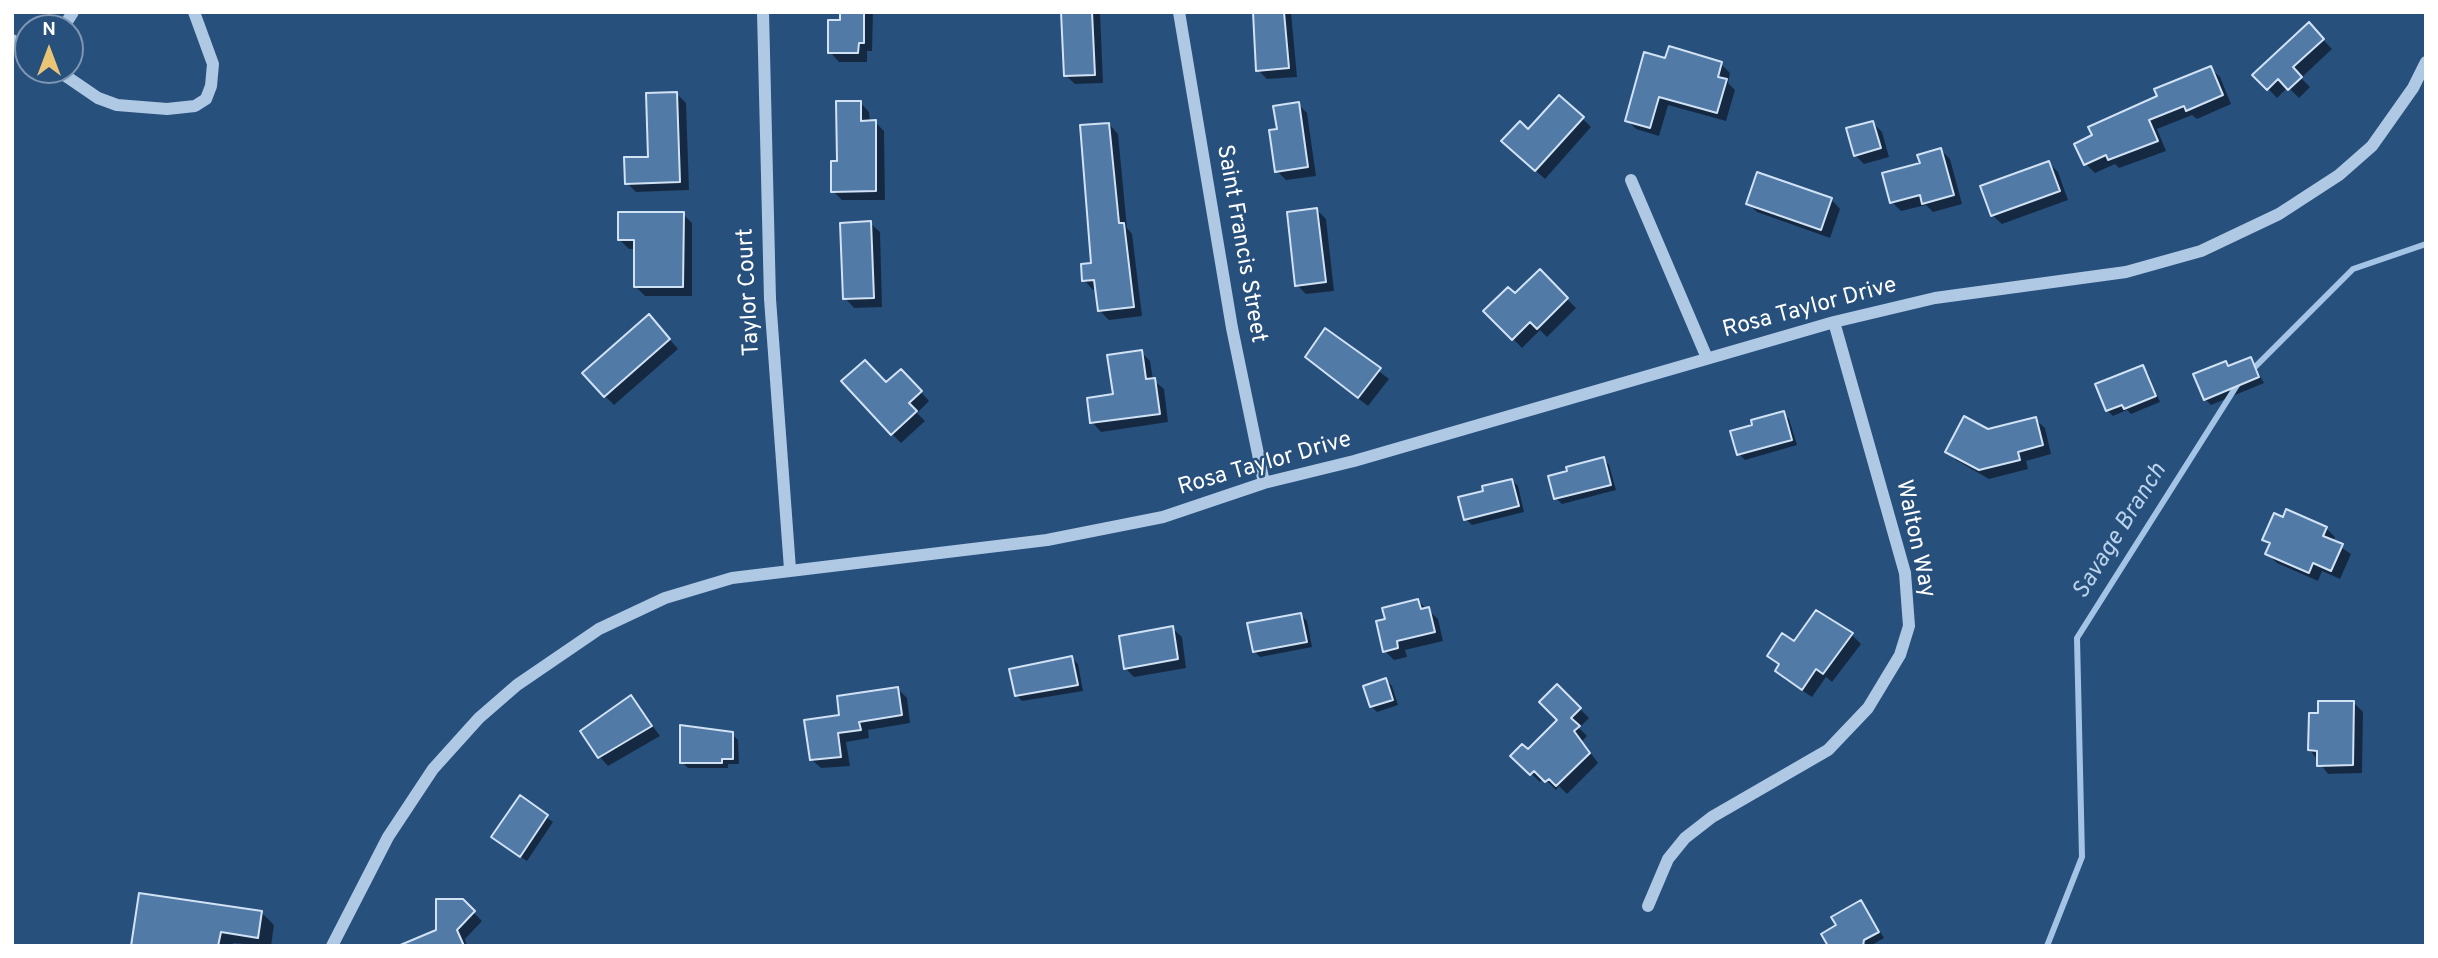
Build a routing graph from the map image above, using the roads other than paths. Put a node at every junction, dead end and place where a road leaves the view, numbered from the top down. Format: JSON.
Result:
{"nodes":[{"id":1,"x":194,"y":12,"type":"edge"},
{"id":2,"x":763,"y":12,"type":"edge"},
{"id":3,"x":1179,"y":12,"type":"edge"},
{"id":4,"x":2426,"y":62,"type":"edge"},
{"id":5,"x":78,"y":84,"type":"edge"},
{"id":6,"x":1631,"y":180,"type":"dead end"},
{"id":7,"x":1834,"y":322,"type":"junction"},
{"id":8,"x":1707,"y":358,"type":"junction"},
{"id":9,"x":1264,"y":483,"type":"junction"},
{"id":10,"x":790,"y":569,"type":"junction"},
{"id":11,"x":1648,"y":906,"type":"dead end"},
{"id":12,"x":332,"y":946,"type":"edge"}],
"edges":[{"from":1,"to":5,"type":"street"},
{"from":2,"to":10,"type":"street","name":"Taylor Court"},
{"from":3,"to":9,"type":"street","name":"Saint Francis Street"},
{"from":4,"to":7,"type":"street","name":"Rosa Taylor Drive"},
{"from":6,"to":8,"type":"street"},
{"from":7,"to":8,"type":"street","name":"Rosa Taylor Drive"},
{"from":7,"to":11,"type":"street","name":"Walton Way"},
{"from":8,"to":9,"type":"street","name":"Rosa Taylor Drive"},
{"from":9,"to":10,"type":"street","name":"Rosa Taylor Drive"},
{"from":10,"to":12,"type":"street","name":"Rosa Taylor Drive"}]}
